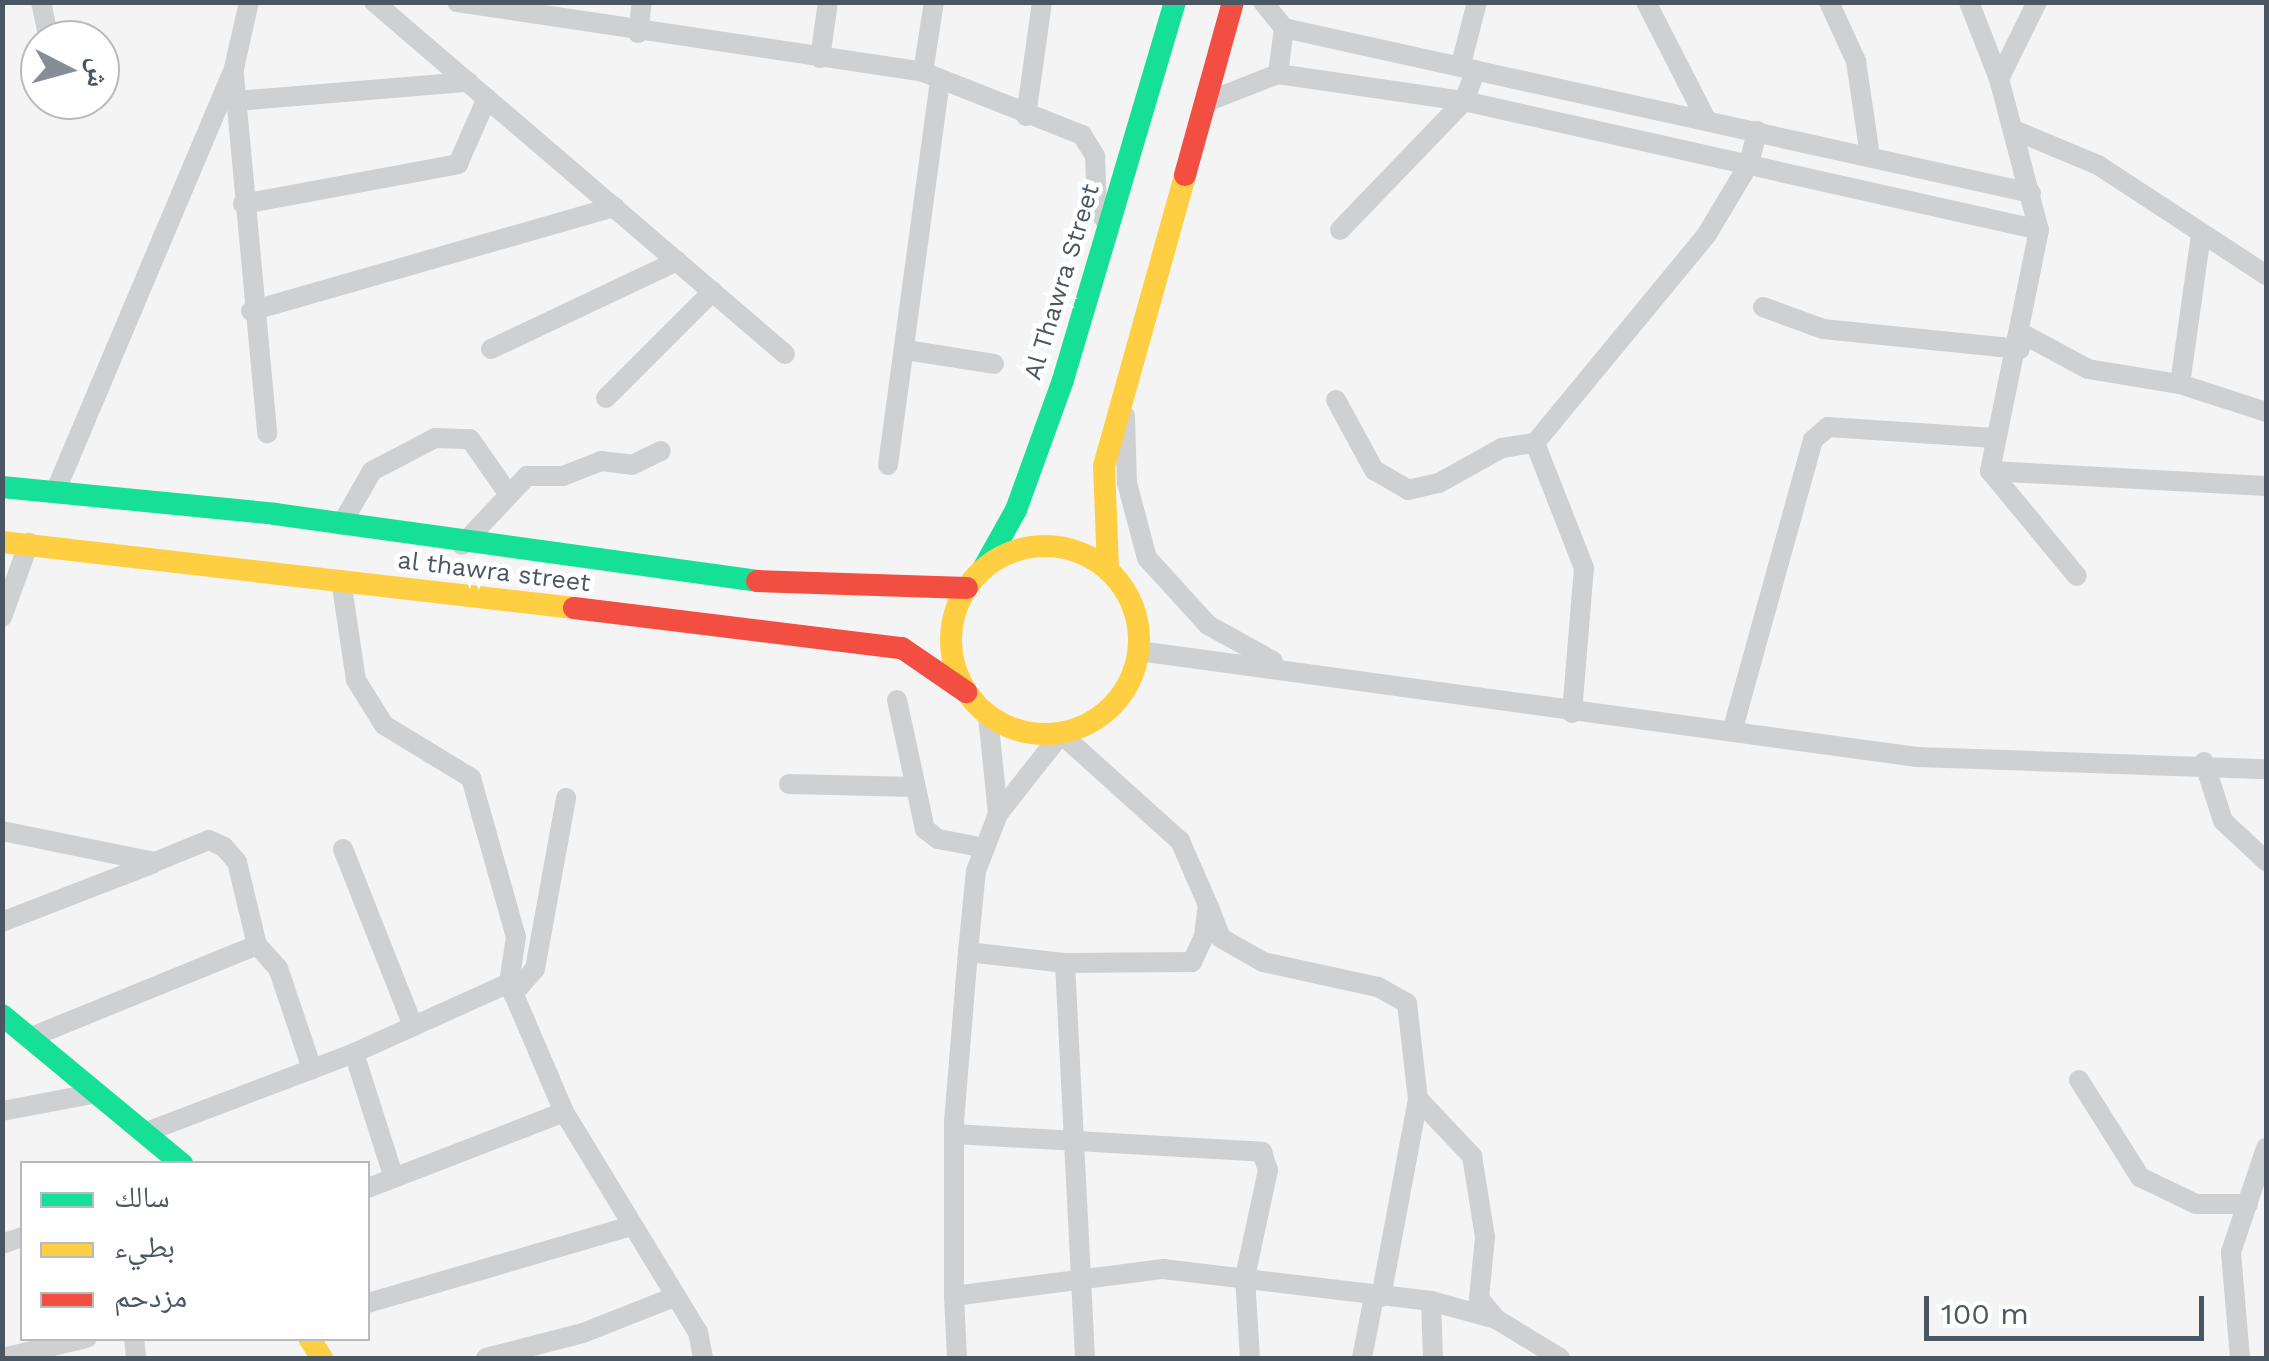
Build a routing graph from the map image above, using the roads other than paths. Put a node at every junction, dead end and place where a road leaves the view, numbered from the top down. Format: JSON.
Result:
{"nodes":[{"id":1,"x":250,"y":2,"type":"edge"},
{"id":2,"x":374,"y":2,"type":"edge"},
{"id":3,"x":456,"y":2,"type":"edge"},
{"id":4,"x":642,"y":2,"type":"edge"},
{"id":5,"x":828,"y":2,"type":"edge"},
{"id":6,"x":934,"y":2,"type":"edge"},
{"id":7,"x":1042,"y":2,"type":"edge"},
{"id":8,"x":1234,"y":2,"type":"edge"},
{"id":9,"x":1263,"y":2,"type":"edge"},
{"id":10,"x":1477,"y":2,"type":"edge"},
{"id":11,"x":1646,"y":2,"type":"edge"},
{"id":12,"x":1830,"y":2,"type":"edge"},
{"id":13,"x":1970,"y":2,"type":"edge"},
{"id":14,"x":2037,"y":2,"type":"edge"},
{"id":15,"x":1173,"y":4,"type":"edge"},
{"id":16,"x":1284,"y":28,"type":"junction"},
{"id":17,"x":638,"y":33,"type":"junction"},
{"id":18,"x":820,"y":58,"type":"junction"},
{"id":19,"x":1469,"y":67,"type":"junction"},
{"id":20,"x":234,"y":68,"type":"junction"},
{"id":21,"x":1278,"y":74,"type":"junction"},
{"id":22,"x":932,"y":77,"type":"junction"},
{"id":23,"x":1999,"y":79,"type":"junction"},
{"id":24,"x":468,"y":82,"type":"junction"},
{"id":25,"x":487,"y":98,"type":"junction"},
{"id":26,"x":236,"y":101,"type":"junction"},
{"id":27,"x":1464,"y":101,"type":"junction"},
{"id":28,"x":1204,"y":103,"type":"junction"},
{"id":29,"x":1026,"y":116,"type":"junction"},
{"id":30,"x":1706,"y":119,"type":"junction"},
{"id":31,"x":2014,"y":130,"type":"junction"},
{"id":32,"x":1757,"y":131,"type":"junction"},
{"id":33,"x":1870,"y":156,"type":"junction"},
{"id":34,"x":1749,"y":164,"type":"junction"},
{"id":35,"x":2031,"y":193,"type":"junction"},
{"id":36,"x":244,"y":204,"type":"junction"},
{"id":37,"x":614,"y":206,"type":"junction"},
{"id":38,"x":1108,"y":224,"type":"junction"},
{"id":39,"x":1340,"y":230,"type":"dead end"},
{"id":40,"x":2039,"y":230,"type":"junction"},
{"id":41,"x":2201,"y":234,"type":"junction"},
{"id":42,"x":677,"y":261,"type":"junction"},
{"id":43,"x":2266,"y":275,"type":"edge"},
{"id":44,"x":714,"y":292,"type":"junction"},
{"id":45,"x":1764,"y":308,"type":"dead end"},
{"id":46,"x":251,"y":311,"type":"junction"},
{"id":47,"x":2021,"y":341,"type":"junction"},
{"id":48,"x":491,"y":348,"type":"dead end"},
{"id":49,"x":906,"y":350,"type":"junction"},
{"id":50,"x":786,"y":354,"type":"dead end"},
{"id":51,"x":1128,"y":362,"type":"junction"},
{"id":52,"x":994,"y":364,"type":"dead end"},
{"id":53,"x":2180,"y":384,"type":"junction"},
{"id":54,"x":606,"y":398,"type":"dead end"},
{"id":55,"x":1336,"y":400,"type":"dead end"},
{"id":56,"x":2266,"y":412,"type":"edge"},
{"id":57,"x":267,"y":433,"type":"dead end"},
{"id":58,"x":1994,"y":438,"type":"junction"},
{"id":59,"x":1534,"y":444,"type":"junction"},
{"id":60,"x":662,"y":451,"type":"dead end"},
{"id":61,"x":888,"y":465,"type":"dead end"},
{"id":62,"x":1990,"y":471,"type":"junction"},
{"id":63,"x":2,"y":486,"type":"edge"},
{"id":64,"x":2266,"y":486,"type":"edge"},
{"id":65,"x":56,"y":490,"type":"junction"},
{"id":66,"x":509,"y":495,"type":"junction"},
{"id":67,"x":341,"y":525,"type":"junction"},
{"id":68,"x":2,"y":542,"type":"edge"},
{"id":69,"x":30,"y":543,"type":"junction"},
{"id":70,"x":462,"y":545,"type":"junction"},
{"id":71,"x":982,"y":569,"type":"junction"},
{"id":72,"x":1108,"y":569,"type":"junction"},
{"id":73,"x":2077,"y":576,"type":"dead end"},
{"id":74,"x":341,"y":580,"type":"junction"},
{"id":75,"x":966,"y":588,"type":"junction"},
{"id":76,"x":2,"y":617,"type":"edge"},
{"id":77,"x":1139,"y":651,"type":"junction"},
{"id":78,"x":1289,"y":668,"type":"junction"},
{"id":79,"x":966,"y":692,"type":"junction"},
{"id":80,"x":897,"y":700,"type":"dead end"},
{"id":81,"x":1572,"y":714,"type":"junction"},
{"id":82,"x":988,"y":716,"type":"junction"},
{"id":83,"x":1732,"y":732,"type":"junction"},
{"id":84,"x":1061,"y":734,"type":"junction"},
{"id":85,"x":2204,"y":762,"type":"junction"},
{"id":86,"x":2266,"y":769,"type":"edge"},
{"id":87,"x":789,"y":784,"type":"dead end"},
{"id":88,"x":914,"y":786,"type":"junction"},
{"id":89,"x":566,"y":798,"type":"dead end"},
{"id":90,"x":998,"y":814,"type":"junction"},
{"id":91,"x":2,"y":831,"type":"edge"},
{"id":92,"x":985,"y":848,"type":"junction"},
{"id":93,"x":342,"y":849,"type":"dead end"},
{"id":94,"x":155,"y":862,"type":"junction"},
{"id":95,"x":2266,"y":862,"type":"edge"},
{"id":96,"x":1208,"y":905,"type":"junction"},
{"id":97,"x":2,"y":922,"type":"edge"},
{"id":98,"x":257,"y":944,"type":"junction"},
{"id":99,"x":968,"y":952,"type":"junction"},
{"id":100,"x":1065,"y":963,"type":"junction"},
{"id":101,"x":511,"y":988,"type":"junction"},
{"id":102,"x":2,"y":1015,"type":"edge"},
{"id":103,"x":412,"y":1026,"type":"junction"},
{"id":104,"x":30,"y":1038,"type":"junction"},
{"id":105,"x":354,"y":1053,"type":"junction"},
{"id":106,"x":312,"y":1069,"type":"junction"},
{"id":107,"x":2079,"y":1080,"type":"dead end"},
{"id":108,"x":92,"y":1094,"type":"junction"},
{"id":109,"x":1418,"y":1099,"type":"junction"},
{"id":110,"x":2,"y":1111,"type":"edge"},
{"id":111,"x":564,"y":1112,"type":"junction"},
{"id":112,"x":148,"y":1131,"type":"junction"},
{"id":113,"x":954,"y":1134,"type":"junction"},
{"id":114,"x":1070,"y":1141,"type":"junction"},
{"id":115,"x":2266,"y":1148,"type":"edge"},
{"id":116,"x":179,"y":1161,"type":"edge"},
{"id":117,"x":394,"y":1178,"type":"junction"},
{"id":118,"x":370,"y":1187,"type":"edge"},
{"id":119,"x":2248,"y":1204,"type":"junction"},
{"id":120,"x":628,"y":1226,"type":"junction"},
{"id":121,"x":1245,"y":1277,"type":"junction"},
{"id":122,"x":1081,"y":1278,"type":"junction"},
{"id":123,"x":954,"y":1296,"type":"junction"},
{"id":124,"x":1378,"y":1296,"type":"junction"},
{"id":125,"x":674,"y":1298,"type":"junction"},
{"id":126,"x":1431,"y":1300,"type":"junction"},
{"id":127,"x":370,"y":1303,"type":"edge"},
{"id":128,"x":1496,"y":1319,"type":"junction"},
{"id":129,"x":698,"y":1332,"type":"junction"},
{"id":130,"x":75,"y":1341,"type":"edge"},
{"id":131,"x":12,"y":1357,"type":"edge"},
{"id":132,"x":486,"y":1358,"type":"edge"},
{"id":133,"x":703,"y":1358,"type":"edge"},
{"id":134,"x":720,"y":1358,"type":"edge"},
{"id":135,"x":957,"y":1358,"type":"edge"},
{"id":136,"x":1085,"y":1358,"type":"edge"},
{"id":137,"x":1250,"y":1358,"type":"edge"},
{"id":138,"x":1362,"y":1358,"type":"edge"},
{"id":139,"x":1433,"y":1358,"type":"edge"},
{"id":140,"x":1560,"y":1358,"type":"edge"},
{"id":141,"x":2240,"y":1358,"type":"edge"}],
"edges":[{"from":1,"to":20,"type":"street"},
{"from":2,"to":24,"type":"street"},
{"from":3,"to":17,"type":"street"},
{"from":4,"to":17,"type":"street"},
{"from":5,"to":18,"type":"street"},
{"from":6,"to":22,"type":"street"},
{"from":7,"to":29,"type":"street"},
{"from":8,"to":28,"type":"main road"},
{"from":9,"to":16,"type":"street"},
{"from":10,"to":19,"type":"street"},
{"from":11,"to":30,"type":"street"},
{"from":12,"to":33,"type":"street"},
{"from":13,"to":23,"type":"street"},
{"from":14,"to":23,"type":"street"},
{"from":15,"to":38,"type":"main road","name":"Al Thawra Street"},
{"from":16,"to":19,"type":"street"},
{"from":16,"to":21,"type":"street"},
{"from":17,"to":18,"type":"street"},
{"from":18,"to":22,"type":"street"},
{"from":19,"to":27,"type":"street"},
{"from":19,"to":30,"type":"street"},
{"from":20,"to":26,"type":"street"},
{"from":20,"to":65,"type":"street"},
{"from":21,"to":27,"type":"street"},
{"from":21,"to":28,"type":"street"},
{"from":22,"to":29,"type":"street"},
{"from":22,"to":49,"type":"street"},
{"from":23,"to":31,"type":"street"},
{"from":24,"to":25,"type":"street"},
{"from":24,"to":26,"type":"street"},
{"from":25,"to":36,"type":"street"},
{"from":25,"to":37,"type":"street"},
{"from":26,"to":36,"type":"street"},
{"from":27,"to":34,"type":"street"},
{"from":27,"to":39,"type":"street"},
{"from":28,"to":51,"type":"main road"},
{"from":29,"to":38,"type":"street"},
{"from":30,"to":32,"type":"street"},
{"from":31,"to":35,"type":"street"},
{"from":31,"to":41,"type":"street"},
{"from":32,"to":33,"type":"street"},
{"from":32,"to":34,"type":"street"},
{"from":33,"to":35,"type":"street"},
{"from":34,"to":40,"type":"street"},
{"from":34,"to":59,"type":"street"},
{"from":35,"to":40,"type":"street"},
{"from":36,"to":46,"type":"street"},
{"from":37,"to":42,"type":"street"},
{"from":37,"to":46,"type":"street"},
{"from":38,"to":71,"type":"main road","name":"Al Thawra Street"},
{"from":40,"to":47,"type":"street"},
{"from":41,"to":43,"type":"street"},
{"from":41,"to":53,"type":"street"},
{"from":42,"to":44,"type":"street"},
{"from":42,"to":48,"type":"street"},
{"from":44,"to":50,"type":"street"},
{"from":44,"to":54,"type":"street"},
{"from":45,"to":47,"type":"street"},
{"from":46,"to":57,"type":"street"},
{"from":47,"to":53,"type":"street"},
{"from":47,"to":58,"type":"street"},
{"from":49,"to":52,"type":"street"},
{"from":49,"to":61,"type":"street"},
{"from":51,"to":72,"type":"main road"},
{"from":51,"to":78,"type":"street"},
{"from":53,"to":56,"type":"street"},
{"from":55,"to":59,"type":"street"},
{"from":58,"to":62,"type":"street"},
{"from":58,"to":83,"type":"street"},
{"from":59,"to":81,"type":"street"},
{"from":60,"to":66,"type":"street"},
{"from":62,"to":64,"type":"street"},
{"from":62,"to":73,"type":"street"},
{"from":63,"to":65,"type":"main road","name":"al thawra street"},
{"from":65,"to":67,"type":"main road","name":"al thawra street"},
{"from":66,"to":67,"type":"street"},
{"from":66,"to":70,"type":"street"},
{"from":67,"to":70,"type":"main road","name":"al thawra street"},
{"from":68,"to":69,"type":"main road","name":"al thawra street"},
{"from":69,"to":74,"type":"main road","name":"al thawra street"},
{"from":69,"to":76,"type":"street"},
{"from":70,"to":75,"type":"main road","name":"al thawra street"},
{"from":71,"to":72,"type":"main road"},
{"from":71,"to":75,"type":"main road"},
{"from":72,"to":77,"type":"main road"},
{"from":74,"to":79,"type":"main road","name":"al thawra street"},
{"from":74,"to":101,"type":"street"},
{"from":75,"to":79,"type":"main road"},
{"from":77,"to":78,"type":"street"},
{"from":77,"to":84,"type":"main road"},
{"from":78,"to":81,"type":"street"},
{"from":79,"to":82,"type":"main road"},
{"from":80,"to":88,"type":"street"},
{"from":81,"to":83,"type":"street"},
{"from":82,"to":84,"type":"main road"},
{"from":82,"to":90,"type":"street"},
{"from":83,"to":85,"type":"street"},
{"from":84,"to":90,"type":"street"},
{"from":84,"to":96,"type":"street"},
{"from":85,"to":86,"type":"street"},
{"from":85,"to":95,"type":"street"},
{"from":87,"to":88,"type":"street"},
{"from":88,"to":92,"type":"street"},
{"from":89,"to":101,"type":"street"},
{"from":90,"to":92,"type":"street"},
{"from":91,"to":94,"type":"street"},
{"from":92,"to":99,"type":"street"},
{"from":93,"to":103,"type":"street"},
{"from":94,"to":97,"type":"street"},
{"from":94,"to":98,"type":"street"},
{"from":96,"to":100,"type":"street"},
{"from":96,"to":109,"type":"street"},
{"from":98,"to":104,"type":"street"},
{"from":98,"to":106,"type":"street"},
{"from":99,"to":100,"type":"street"},
{"from":99,"to":113,"type":"street"},
{"from":100,"to":114,"type":"street"},
{"from":101,"to":103,"type":"street"},
{"from":101,"to":111,"type":"street"},
{"from":102,"to":104,"type":"main road"},
{"from":103,"to":105,"type":"street"},
{"from":104,"to":108,"type":"main road"},
{"from":105,"to":106,"type":"street"},
{"from":105,"to":117,"type":"street"},
{"from":106,"to":112,"type":"street"},
{"from":107,"to":119,"type":"street"},
{"from":108,"to":110,"type":"street"},
{"from":108,"to":112,"type":"main road"},
{"from":109,"to":124,"type":"street"},
{"from":109,"to":128,"type":"street"},
{"from":111,"to":117,"type":"street"},
{"from":111,"to":120,"type":"street"},
{"from":112,"to":116,"type":"main road"},
{"from":113,"to":114,"type":"street"},
{"from":113,"to":123,"type":"street"},
{"from":114,"to":121,"type":"street"},
{"from":114,"to":122,"type":"street"},
{"from":115,"to":119,"type":"street"},
{"from":117,"to":118,"type":"street"},
{"from":119,"to":141,"type":"street"},
{"from":120,"to":125,"type":"street"},
{"from":120,"to":127,"type":"street"},
{"from":121,"to":122,"type":"street"},
{"from":121,"to":124,"type":"street"},
{"from":121,"to":137,"type":"street"},
{"from":122,"to":123,"type":"street"},
{"from":122,"to":136,"type":"street"},
{"from":123,"to":135,"type":"street"},
{"from":124,"to":126,"type":"street"},
{"from":124,"to":138,"type":"street"},
{"from":125,"to":129,"type":"street"},
{"from":125,"to":132,"type":"street"},
{"from":126,"to":128,"type":"street"},
{"from":126,"to":139,"type":"street"},
{"from":128,"to":140,"type":"street"},
{"from":129,"to":133,"type":"street"},
{"from":129,"to":134,"type":"street"},
{"from":130,"to":131,"type":"street"}]}
